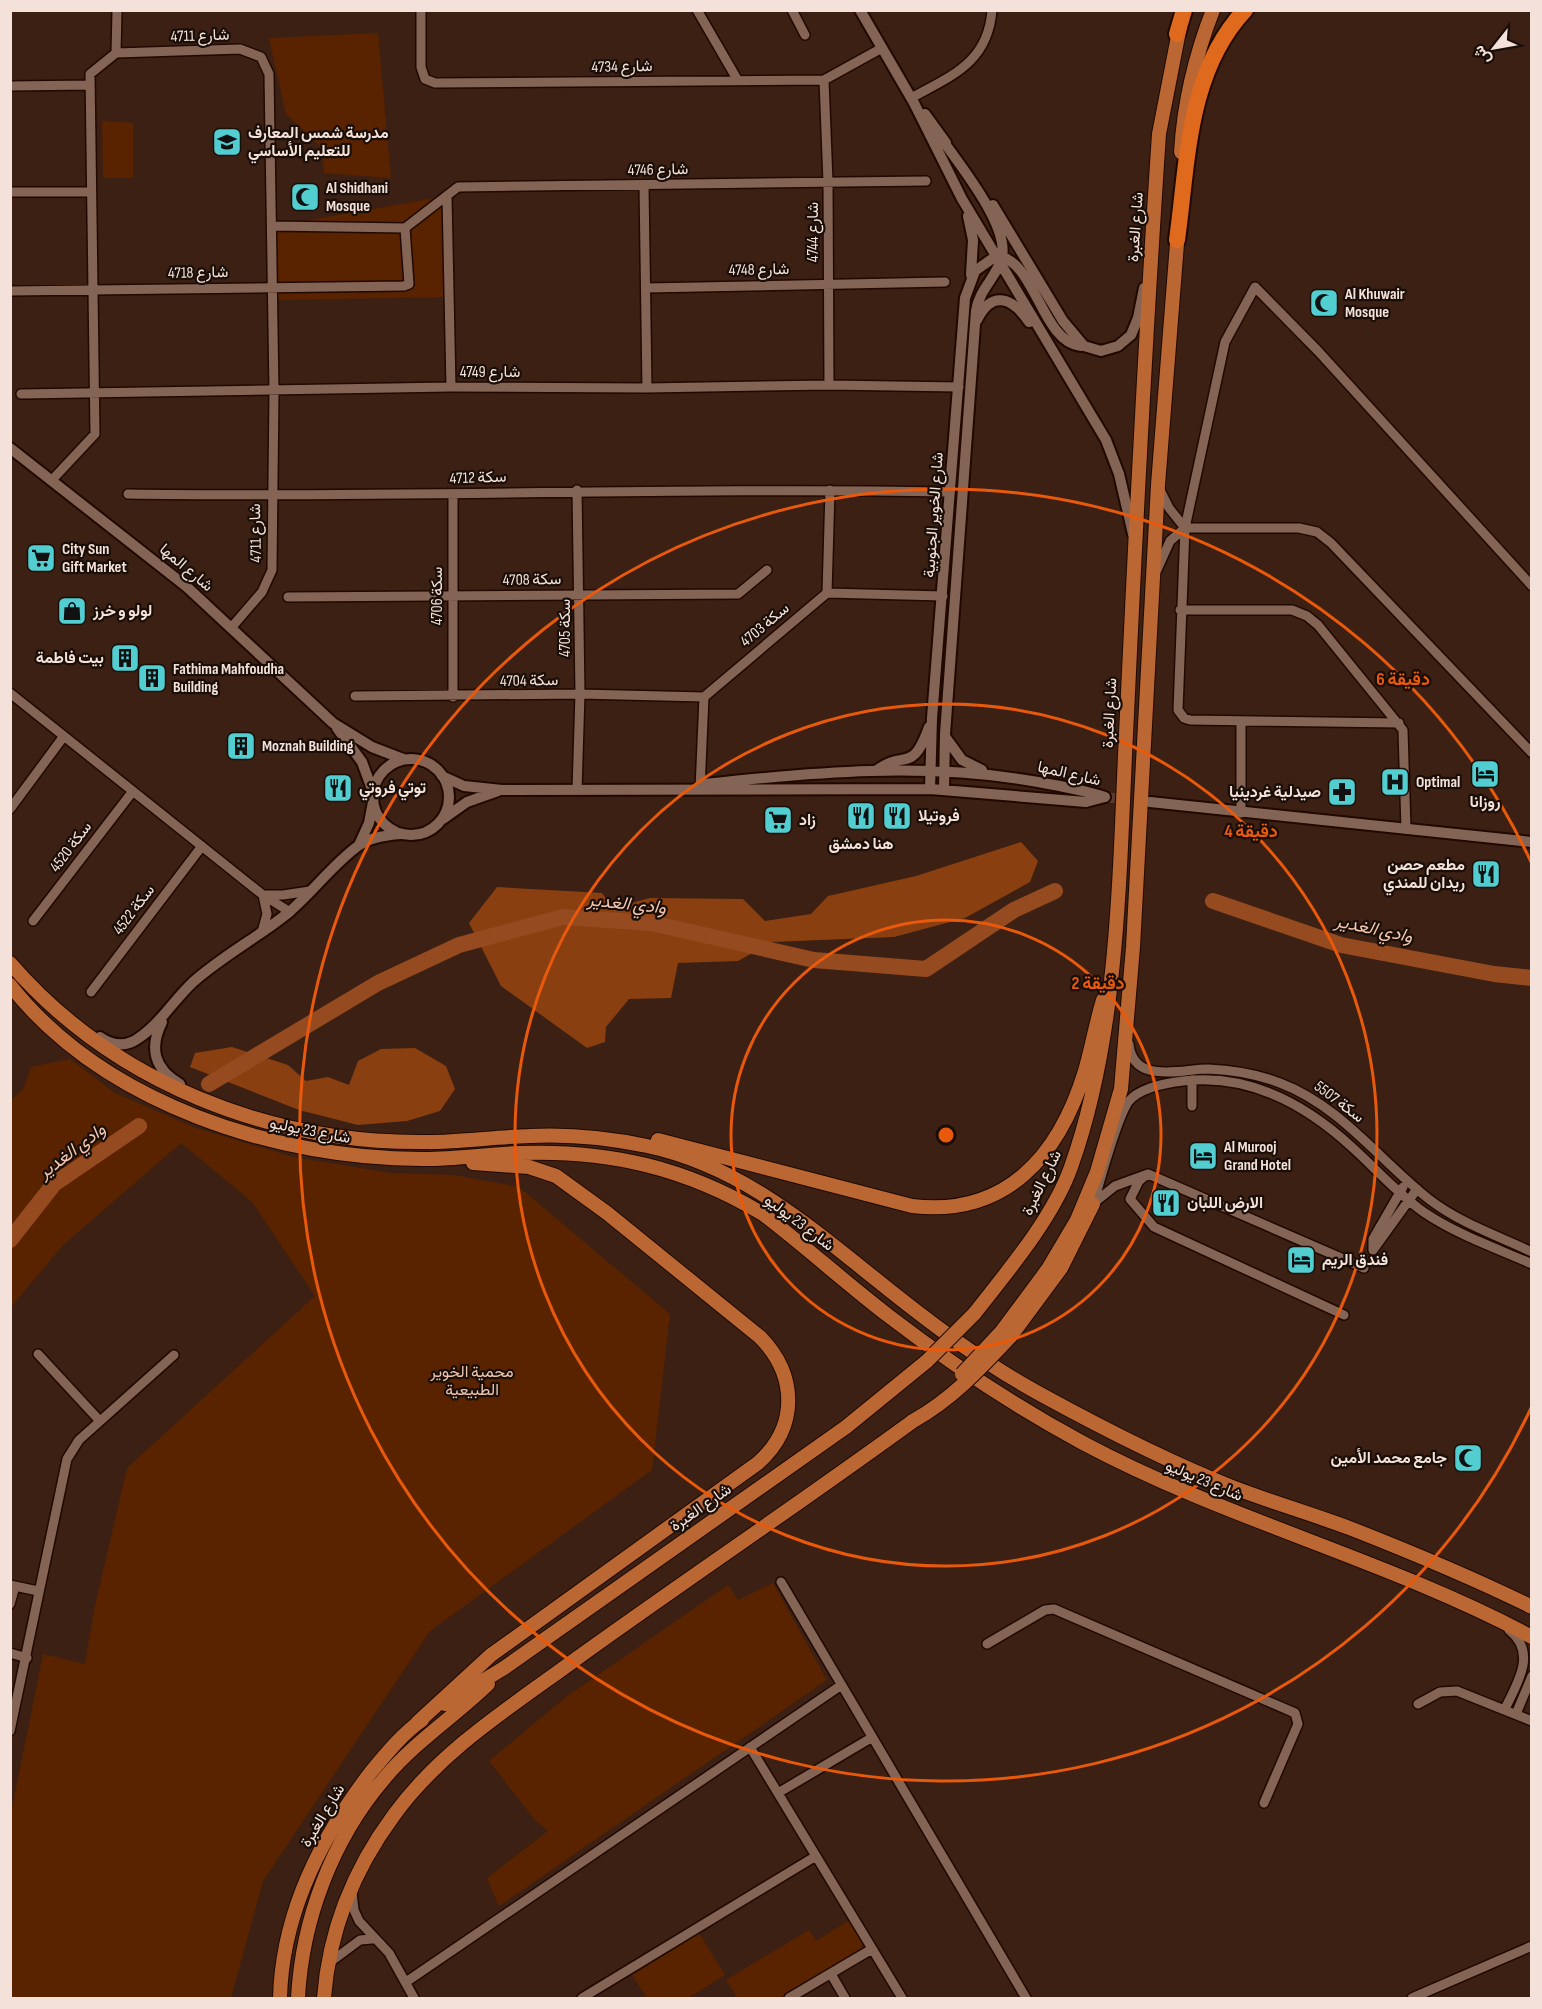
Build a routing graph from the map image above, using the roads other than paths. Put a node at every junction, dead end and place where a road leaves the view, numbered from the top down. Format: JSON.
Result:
{"nodes":[{"id":1,"x":117,"y":10,"type":"edge"},
{"id":2,"x":421,"y":10,"type":"edge"},
{"id":3,"x":697,"y":10,"type":"edge"},
{"id":4,"x":792,"y":10,"type":"edge"},
{"id":5,"x":860,"y":10,"type":"edge"},
{"id":6,"x":992,"y":10,"type":"edge"},
{"id":7,"x":1185,"y":10,"type":"edge"},
{"id":8,"x":1213,"y":10,"type":"edge"},
{"id":9,"x":1245,"y":10,"type":"edge"},
{"id":10,"x":1177,"y":34,"type":"joint"},
{"id":11,"x":804,"y":35,"type":"dead end"},
{"id":12,"x":882,"y":48,"type":"junction"},
{"id":13,"x":116,"y":53,"type":"junction"},
{"id":14,"x":737,"y":79,"type":"junction"},
{"id":15,"x":824,"y":80,"type":"junction"},
{"id":16,"x":90,"y":85,"type":"junction"},
{"id":17,"x":10,"y":86,"type":"edge"},
{"id":18,"x":913,"y":100,"type":"junction"},
{"id":19,"x":941,"y":138,"type":"junction"},
{"id":20,"x":926,"y":181,"type":"dead end"},
{"id":21,"x":828,"y":182,"type":"junction"},
{"id":22,"x":644,"y":186,"type":"junction"},
{"id":23,"x":10,"y":192,"type":"edge"},
{"id":24,"x":91,"y":192,"type":"junction"},
{"id":25,"x":447,"y":196,"type":"junction"},
{"id":26,"x":962,"y":199,"type":"junction"},
{"id":27,"x":272,"y":226,"type":"junction"},
{"id":28,"x":405,"y":228,"type":"junction"},
{"id":29,"x":1177,"y":240,"type":"junction"},
{"id":30,"x":1151,"y":257,"type":"junction"},
{"id":31,"x":1000,"y":258,"type":"junction"},
{"id":32,"x":945,"y":282,"type":"dead end"},
{"id":33,"x":969,"y":282,"type":"junction"},
{"id":34,"x":828,"y":284,"type":"junction"},
{"id":35,"x":273,"y":287,"type":"junction"},
{"id":36,"x":646,"y":288,"type":"junction"},
{"id":37,"x":92,"y":290,"type":"junction"},
{"id":38,"x":10,"y":291,"type":"edge"},
{"id":39,"x":975,"y":329,"type":"junction"},
{"id":40,"x":1084,"y":346,"type":"junction"},
{"id":41,"x":829,"y":385,"type":"junction"},
{"id":42,"x":451,"y":387,"type":"junction"},
{"id":43,"x":959,"y":387,"type":"junction"},
{"id":44,"x":647,"y":388,"type":"junction"},
{"id":45,"x":274,"y":391,"type":"junction"},
{"id":46,"x":1079,"y":392,"type":"junction"},
{"id":47,"x":94,"y":393,"type":"junction"},
{"id":48,"x":21,"y":394,"type":"dead end"},
{"id":49,"x":10,"y":448,"type":"edge"},
{"id":50,"x":52,"y":480,"type":"junction"},
{"id":51,"x":1158,"y":485,"type":"junction"},
{"id":52,"x":578,"y":490,"type":"junction"},
{"id":53,"x":830,"y":490,"type":"junction"},
{"id":54,"x":950,"y":492,"type":"junction"},
{"id":55,"x":128,"y":494,"type":"dead end"},
{"id":56,"x":453,"y":494,"type":"junction"},
{"id":57,"x":271,"y":496,"type":"junction"},
{"id":58,"x":1185,"y":528,"type":"junction"},
{"id":59,"x":1135,"y":543,"type":"junction"},
{"id":60,"x":767,"y":570,"type":"dead end"},
{"id":61,"x":1155,"y":577,"type":"junction"},
{"id":62,"x":1532,"y":586,"type":"edge"},
{"id":63,"x":827,"y":593,"type":"junction"},
{"id":64,"x":579,"y":594,"type":"junction"},
{"id":65,"x":451,"y":596,"type":"junction"},
{"id":66,"x":943,"y":596,"type":"junction"},
{"id":67,"x":288,"y":597,"type":"dead end"},
{"id":68,"x":1180,"y":610,"type":"junction"},
{"id":69,"x":231,"y":628,"type":"junction"},
{"id":70,"x":10,"y":693,"type":"edge"},
{"id":71,"x":580,"y":694,"type":"junction"},
{"id":72,"x":355,"y":696,"type":"dead end"},
{"id":73,"x":453,"y":697,"type":"junction"},
{"id":74,"x":704,"y":697,"type":"junction"},
{"id":75,"x":932,"y":718,"type":"junction"},
{"id":76,"x":333,"y":723,"type":"junction"},
{"id":77,"x":1241,"y":723,"type":"junction"},
{"id":78,"x":1399,"y":723,"type":"junction"},
{"id":79,"x":945,"y":734,"type":"junction"},
{"id":80,"x":64,"y":736,"type":"junction"},
{"id":81,"x":1532,"y":753,"type":"edge"},
{"id":82,"x":403,"y":759,"type":"junction"},
{"id":83,"x":876,"y":770,"type":"junction"},
{"id":84,"x":931,"y":771,"type":"junction"},
{"id":85,"x":944,"y":772,"type":"junction"},
{"id":86,"x":993,"y":774,"type":"junction"},
{"id":87,"x":442,"y":776,"type":"junction"},
{"id":88,"x":700,"y":789,"type":"junction"},
{"id":89,"x":930,"y":789,"type":"junction"},
{"id":90,"x":501,"y":790,"type":"junction"},
{"id":91,"x":577,"y":790,"type":"junction"},
{"id":92,"x":944,"y":790,"type":"junction"},
{"id":93,"x":133,"y":791,"type":"junction"},
{"id":94,"x":373,"y":797,"type":"junction"},
{"id":95,"x":1150,"y":802,"type":"tunnel mouth"},
{"id":96,"x":10,"y":809,"type":"edge"},
{"id":97,"x":1241,"y":813,"type":"junction"},
{"id":98,"x":441,"y":820,"type":"junction"},
{"id":99,"x":1406,"y":829,"type":"junction"},
{"id":100,"x":401,"y":834,"type":"junction"},
{"id":101,"x":1532,"y":842,"type":"edge"},
{"id":102,"x":359,"y":845,"type":"junction"},
{"id":103,"x":202,"y":846,"type":"junction"},
{"id":104,"x":310,"y":891,"type":"junction"},
{"id":105,"x":263,"y":895,"type":"junction"},
{"id":106,"x":290,"y":912,"type":"junction"},
{"id":107,"x":33,"y":921,"type":"dead end"},
{"id":108,"x":262,"y":932,"type":"junction"},
{"id":109,"x":14,"y":967,"type":"edge"},
{"id":110,"x":1112,"y":969,"type":"junction"},
{"id":111,"x":10,"y":985,"type":"edge"},
{"id":112,"x":91,"y":992,"type":"dead end"},
{"id":113,"x":167,"y":1011,"type":"junction"},
{"id":114,"x":1128,"y":1026,"type":"junction"},
{"id":115,"x":1192,"y":1080,"type":"junction"},
{"id":116,"x":1192,"y":1106,"type":"dead end"},
{"id":117,"x":245,"y":1116,"type":"junction"},
{"id":118,"x":533,"y":1135,"type":"junction"},
{"id":119,"x":426,"y":1159,"type":"junction"},
{"id":120,"x":1148,"y":1174,"type":"junction"},
{"id":121,"x":1408,"y":1180,"type":"junction"},
{"id":122,"x":1417,"y":1189,"type":"junction"},
{"id":123,"x":1399,"y":1192,"type":"junction"},
{"id":124,"x":1408,"y":1200,"type":"junction"},
{"id":125,"x":1093,"y":1204,"type":"junction"},
{"id":126,"x":1532,"y":1252,"type":"edge"},
{"id":127,"x":1532,"y":1264,"type":"edge"},
{"id":128,"x":1364,"y":1268,"type":"dead end"},
{"id":129,"x":1344,"y":1316,"type":"dead end"},
{"id":130,"x":1006,"y":1334,"type":"junction"},
{"id":131,"x":38,"y":1354,"type":"dead end"},
{"id":132,"x":174,"y":1355,"type":"dead end"},
{"id":133,"x":99,"y":1420,"type":"junction"},
{"id":134,"x":781,"y":1582,"type":"dead end"},
{"id":135,"x":13,"y":1586,"type":"edge"},
{"id":136,"x":38,"y":1591,"type":"junction"},
{"id":137,"x":10,"y":1604,"type":"edge"},
{"id":138,"x":1532,"y":1607,"type":"edge"},
{"id":139,"x":1493,"y":1617,"type":"junction"},
{"id":140,"x":1532,"y":1637,"type":"edge"},
{"id":141,"x":987,"y":1644,"type":"dead end"},
{"id":142,"x":10,"y":1653,"type":"edge"},
{"id":143,"x":27,"y":1658,"type":"junction"},
{"id":144,"x":504,"y":1668,"type":"junction"},
{"id":145,"x":1532,"y":1676,"type":"edge"},
{"id":146,"x":840,"y":1686,"type":"junction"},
{"id":147,"x":1418,"y":1704,"type":"dead end"},
{"id":148,"x":1505,"y":1709,"type":"junction"},
{"id":149,"x":1516,"y":1714,"type":"junction"},
{"id":150,"x":1532,"y":1721,"type":"edge"},
{"id":151,"x":417,"y":1723,"type":"junction"},
{"id":152,"x":10,"y":1731,"type":"edge"},
{"id":153,"x":870,"y":1738,"type":"junction"},
{"id":154,"x":750,"y":1747,"type":"junction"},
{"id":155,"x":778,"y":1793,"type":"junction"},
{"id":156,"x":1264,"y":1803,"type":"dead end"},
{"id":157,"x":816,"y":1856,"type":"junction"},
{"id":158,"x":352,"y":1882,"type":"junction"},
{"id":159,"x":372,"y":1938,"type":"junction"},
{"id":160,"x":1532,"y":1946,"type":"edge"},
{"id":161,"x":872,"y":1949,"type":"junction"},
{"id":162,"x":329,"y":1963,"type":"junction"},
{"id":163,"x":831,"y":1974,"type":"junction"},
{"id":164,"x":406,"y":1982,"type":"junction"},
{"id":165,"x":280,"y":1998,"type":"edge"},
{"id":166,"x":298,"y":1998,"type":"edge"},
{"id":167,"x":324,"y":1998,"type":"edge"},
{"id":168,"x":414,"y":1998,"type":"edge"},
{"id":169,"x":585,"y":1998,"type":"edge"},
{"id":170,"x":789,"y":1998,"type":"edge"},
{"id":171,"x":845,"y":1998,"type":"edge"},
{"id":172,"x":902,"y":1998,"type":"edge"},
{"id":173,"x":1026,"y":1998,"type":"edge"},
{"id":174,"x":1412,"y":1998,"type":"edge"}],
"edges":[{"from":1,"to":13,"type":"street"},
{"from":2,"to":14,"type":"street","name":"4734 شارع"},
{"from":3,"to":14,"type":"street"},
{"from":4,"to":11,"type":"street"},
{"from":5,"to":12,"type":"street"},
{"from":6,"to":18,"type":"street"},
{"from":7,"to":10,"type":"highway"},
{"from":8,"to":29,"type":"main road"},
{"from":9,"to":29,"type":"highway"},
{"from":10,"to":30,"type":"main road","name":"شارع الغبرة"},
{"from":12,"to":15,"type":"street","name":"4734 شارع"},
{"from":12,"to":18,"type":"street"},
{"from":13,"to":16,"type":"street"},
{"from":13,"to":27,"type":"street","name":"4711 شارع"},
{"from":14,"to":15,"type":"street","name":"4734 شارع"},
{"from":15,"to":21,"type":"street","name":"4744 شارع"},
{"from":16,"to":17,"type":"street"},
{"from":16,"to":24,"type":"street"},
{"from":18,"to":19,"type":"street"},
{"from":18,"to":26,"type":"street"},
{"from":19,"to":31,"type":"street"},
{"from":19,"to":40,"type":"street"},
{"from":20,"to":21,"type":"street","name":"4746 شارع"},
{"from":21,"to":22,"type":"street","name":"4746 شارع"},
{"from":21,"to":34,"type":"street","name":"4744 شارع"},
{"from":22,"to":25,"type":"street","name":"4746 شارع"},
{"from":22,"to":36,"type":"street"},
{"from":23,"to":24,"type":"street"},
{"from":24,"to":37,"type":"street"},
{"from":25,"to":28,"type":"street","name":"4746 شارع"},
{"from":25,"to":42,"type":"street"},
{"from":26,"to":31,"type":"street"},
{"from":26,"to":33,"type":"street","name":"شارع الخوير الجنوبية"},
{"from":27,"to":28,"type":"street"},
{"from":27,"to":35,"type":"street","name":"4711 شارع"},
{"from":28,"to":35,"type":"street","name":"4718 شارع"},
{"from":29,"to":51,"type":"main road"},
{"from":30,"to":40,"type":"street"},
{"from":30,"to":59,"type":"main road","name":"شارع الغبرة"},
{"from":31,"to":33,"type":"street"},
{"from":31,"to":39,"type":"street","name":"شارع الخوير الجنوبية"},
{"from":31,"to":40,"type":"street"},
{"from":31,"to":46,"type":"street"},
{"from":32,"to":34,"type":"street","name":"4748 شارع"},
{"from":33,"to":43,"type":"street","name":"شارع الخوير الجنوبية"},
{"from":34,"to":36,"type":"street","name":"4748 شارع"},
{"from":34,"to":41,"type":"street","name":"4744 شارع"},
{"from":35,"to":37,"type":"street","name":"4718 شارع"},
{"from":35,"to":45,"type":"street","name":"4711 شارع"},
{"from":36,"to":44,"type":"street"},
{"from":37,"to":38,"type":"street","name":"4718 شارع"},
{"from":37,"to":47,"type":"street"},
{"from":39,"to":46,"type":"street"},
{"from":39,"to":79,"type":"street","name":"شارع الخوير الجنوبية"},
{"from":41,"to":43,"type":"street","name":"4749 شارع"},
{"from":41,"to":44,"type":"street","name":"4749 شارع"},
{"from":42,"to":44,"type":"street","name":"4749 شارع"},
{"from":42,"to":45,"type":"street","name":"4749 شارع"},
{"from":43,"to":54,"type":"street","name":"شارع الخوير الجنوبية"},
{"from":45,"to":47,"type":"street","name":"4749 شارع"},
{"from":45,"to":57,"type":"street","name":"4711 شارع"},
{"from":46,"to":59,"type":"street"},
{"from":47,"to":48,"type":"street","name":"4749 شارع"},
{"from":47,"to":50,"type":"street"},
{"from":49,"to":50,"type":"street","name":"شارع المها"},
{"from":50,"to":69,"type":"street","name":"شارع المها"},
{"from":51,"to":58,"type":"street"},
{"from":51,"to":61,"type":"main road"},
{"from":52,"to":53,"type":"street","name":"سكة 4712"},
{"from":52,"to":56,"type":"street","name":"سكة 4712"},
{"from":52,"to":64,"type":"street","name":"4705 سكة"},
{"from":53,"to":54,"type":"street","name":"سكة 4712"},
{"from":53,"to":63,"type":"street"},
{"from":54,"to":66,"type":"street","name":"شارع الخوير الجنوبية"},
{"from":55,"to":57,"type":"street","name":"سكة 4712"},
{"from":56,"to":57,"type":"street","name":"سكة 4712"},
{"from":56,"to":65,"type":"street","name":"4706 سكة"},
{"from":57,"to":69,"type":"street","name":"4711 شارع"},
{"from":58,"to":61,"type":"street"},
{"from":58,"to":62,"type":"street"},
{"from":58,"to":68,"type":"street"},
{"from":58,"to":81,"type":"street"},
{"from":59,"to":110,"type":"main road","name":"شارع الغبرة"},
{"from":60,"to":64,"type":"street","name":"سكة 4708"},
{"from":61,"to":114,"type":"main road"},
{"from":63,"to":66,"type":"street"},
{"from":63,"to":74,"type":"street","name":"4703 سكة"},
{"from":64,"to":65,"type":"street","name":"سكة 4708"},
{"from":64,"to":71,"type":"street","name":"4705 سكة"},
{"from":65,"to":67,"type":"street","name":"سكة 4708"},
{"from":65,"to":73,"type":"street","name":"4706 سكة"},
{"from":66,"to":75,"type":"street","name":"شارع الخوير الجنوبية"},
{"from":68,"to":77,"type":"street"},
{"from":68,"to":78,"type":"street"},
{"from":69,"to":76,"type":"street","name":"شارع المها"},
{"from":70,"to":80,"type":"street"},
{"from":71,"to":73,"type":"street","name":"سكة 4704"},
{"from":71,"to":74,"type":"street","name":"سكة 4704"},
{"from":71,"to":91,"type":"street","name":"4705 سكة"},
{"from":72,"to":73,"type":"street","name":"سكة 4704"},
{"from":74,"to":88,"type":"street"},
{"from":75,"to":83,"type":"street"},
{"from":75,"to":84,"type":"street","name":"شارع الخوير الجنوبية"},
{"from":76,"to":82,"type":"street","name":"شارع المها"},
{"from":76,"to":94,"type":"street","name":"شارع المها"},
{"from":77,"to":78,"type":"street"},
{"from":77,"to":97,"type":"street"},
{"from":78,"to":99,"type":"street"},
{"from":79,"to":85,"type":"street","name":"شارع الخوير الجنوبية"},
{"from":79,"to":86,"type":"street"},
{"from":80,"to":93,"type":"street"},
{"from":80,"to":96,"type":"street"},
{"from":82,"to":87,"type":"street"},
{"from":82,"to":94,"type":"street"},
{"from":83,"to":84,"type":"street","name":"شارع المها"},
{"from":83,"to":88,"type":"street","name":"شارع المها"},
{"from":84,"to":85,"type":"street","name":"شارع المها"},
{"from":84,"to":89,"type":"street","name":"شارع الخوير الجنوبية"},
{"from":85,"to":86,"type":"street","name":"شارع المها"},
{"from":85,"to":92,"type":"street","name":"شارع الخوير الجنوبية"},
{"from":86,"to":92,"type":"street","name":"شارع المها"},
{"from":87,"to":90,"type":"street","name":"شارع المها"},
{"from":87,"to":98,"type":"street"},
{"from":88,"to":89,"type":"street","name":"شارع المها"},
{"from":88,"to":91,"type":"street","name":"شارع المها"},
{"from":89,"to":92,"type":"street","name":"شارع المها"},
{"from":90,"to":91,"type":"street","name":"شارع المها"},
{"from":90,"to":98,"type":"street","name":"شارع المها"},
{"from":93,"to":103,"type":"street"},
{"from":93,"to":107,"type":"street","name":"سكة 4520"},
{"from":94,"to":100,"type":"street"},
{"from":94,"to":102,"type":"street"},
{"from":95,"to":97,"type":"street"},
{"from":97,"to":99,"type":"street"},
{"from":98,"to":100,"type":"street"},
{"from":99,"to":101,"type":"street"},
{"from":100,"to":102,"type":"street"},
{"from":102,"to":104,"type":"street"},
{"from":103,"to":105,"type":"street"},
{"from":103,"to":112,"type":"street","name":"سكة 4522"},
{"from":104,"to":105,"type":"street"},
{"from":104,"to":106,"type":"street"},
{"from":105,"to":106,"type":"street"},
{"from":105,"to":108,"type":"street"},
{"from":106,"to":108,"type":"street"},
{"from":108,"to":113,"type":"street"},
{"from":109,"to":113,"type":"street"},
{"from":109,"to":117,"type":"main road","name":"شارع 23 يوليو"},
{"from":110,"to":118,"type":"main road"},
{"from":110,"to":144,"type":"main road","name":"شارع الغبرة","bridge":true},
{"from":111,"to":119,"type":"main road","name":"شارع 23 يوليو"},
{"from":113,"to":117,"type":"street"},
{"from":114,"to":121,"type":"street","name":"سكة 5507"},
{"from":114,"to":130,"type":"main road"},
{"from":115,"to":116,"type":"street"},
{"from":115,"to":123,"type":"street","name":"سكة 5507"},
{"from":115,"to":125,"type":"street","name":"سكة 5507"},
{"from":117,"to":118,"type":"main road","name":"شارع 23 يوليو"},
{"from":118,"to":138,"type":"main road","name":"شارع 23 يوليو"},
{"from":119,"to":139,"type":"main road","name":"شارع 23 يوليو"},
{"from":119,"to":151,"type":"main road"},
{"from":120,"to":125,"type":"street"},
{"from":120,"to":128,"type":"street"},
{"from":120,"to":129,"type":"street"},
{"from":121,"to":122,"type":"street","name":"سكة 5507"},
{"from":121,"to":123,"type":"street"},
{"from":122,"to":124,"type":"street"},
{"from":122,"to":126,"type":"street","name":"سكة 5507"},
{"from":123,"to":124,"type":"street","name":"سكة 5507"},
{"from":123,"to":124,"type":"street"},
{"from":124,"to":127,"type":"street","name":"سكة 5507"},
{"from":125,"to":130,"type":"main road"},
{"from":130,"to":158,"type":"main road","bridge":true},
{"from":131,"to":133,"type":"street"},
{"from":132,"to":133,"type":"street"},
{"from":133,"to":136,"type":"street"},
{"from":134,"to":146,"type":"street"},
{"from":135,"to":136,"type":"street"},
{"from":135,"to":137,"type":"street"},
{"from":136,"to":143,"type":"street"},
{"from":139,"to":140,"type":"main road","name":"شارع 23 يوليو"},
{"from":139,"to":148,"type":"street"},
{"from":141,"to":156,"type":"street"},
{"from":142,"to":143,"type":"street"},
{"from":143,"to":152,"type":"street"},
{"from":144,"to":151,"type":"main road","name":"شارع الغبرة"},
{"from":144,"to":166,"type":"main road"},
{"from":145,"to":149,"type":"street"},
{"from":146,"to":153,"type":"street"},
{"from":146,"to":154,"type":"street"},
{"from":147,"to":148,"type":"street"},
{"from":148,"to":149,"type":"street"},
{"from":149,"to":150,"type":"street"},
{"from":151,"to":165,"type":"main road","name":"شارع الغبرة"},
{"from":153,"to":155,"type":"street"},
{"from":153,"to":173,"type":"street"},
{"from":154,"to":155,"type":"street"},
{"from":154,"to":164,"type":"street"},
{"from":155,"to":157,"type":"street"},
{"from":157,"to":161,"type":"street"},
{"from":157,"to":169,"type":"street"},
{"from":158,"to":159,"type":"street"},
{"from":158,"to":162,"type":"main road"},
{"from":159,"to":162,"type":"street"},
{"from":159,"to":164,"type":"street"},
{"from":160,"to":174,"type":"street"},
{"from":161,"to":163,"type":"street"},
{"from":161,"to":172,"type":"street"},
{"from":162,"to":167,"type":"main road"},
{"from":163,"to":170,"type":"street"},
{"from":163,"to":171,"type":"street"},
{"from":164,"to":168,"type":"street"}]}
